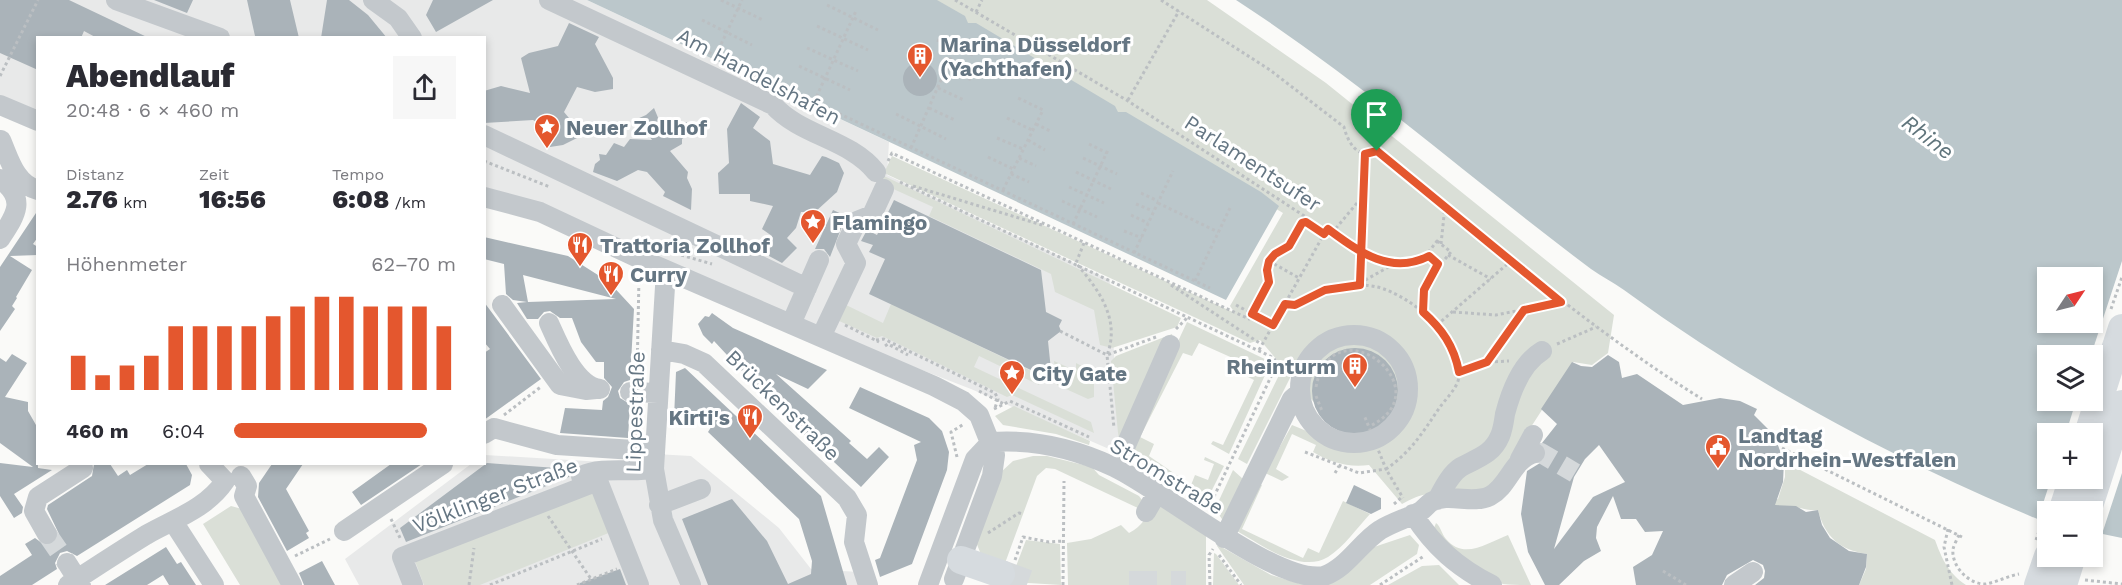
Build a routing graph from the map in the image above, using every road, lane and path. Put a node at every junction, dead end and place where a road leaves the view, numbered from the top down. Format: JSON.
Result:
{"nodes":[{"id":1,"x":38,"y":0,"type":"edge"},
{"id":2,"x":116,"y":0,"type":"edge"},
{"id":3,"x":374,"y":0,"type":"edge"},
{"id":4,"x":549,"y":0,"type":"edge"},
{"id":5,"x":721,"y":0,"type":"edge"},
{"id":6,"x":742,"y":0,"type":"edge"},
{"id":7,"x":956,"y":0,"type":"edge"},
{"id":8,"x":982,"y":0,"type":"edge"},
{"id":9,"x":1161,"y":0,"type":"edge"},
{"id":10,"x":827,"y":5,"type":"dead end"},
{"id":11,"x":739,"y":8,"type":"junction"},
{"id":12,"x":856,"y":11,"type":"dead end"},
{"id":13,"x":1179,"y":11,"type":"junction"},
{"id":14,"x":976,"y":12,"type":"junction"},
{"id":15,"x":853,"y":17,"type":"junction"},
{"id":16,"x":702,"y":20,"type":"dead end"},
{"id":17,"x":764,"y":20,"type":"dead end"},
{"id":18,"x":817,"y":26,"type":"dead end"},
{"id":19,"x":878,"y":30,"type":"dead end"},
{"id":20,"x":727,"y":33,"type":"junction"},
{"id":21,"x":215,"y":36,"type":"edge"},
{"id":22,"x":411,"y":36,"type":"edge"},
{"id":23,"x":676,"y":37,"type":"dead end"},
{"id":24,"x":843,"y":39,"type":"junction"},
{"id":25,"x":937,"y":40,"type":"dead end"},
{"id":26,"x":752,"y":45,"type":"dead end"},
{"id":27,"x":807,"y":48,"type":"dead end"},
{"id":28,"x":955,"y":48,"type":"junction"},
{"id":29,"x":868,"y":50,"type":"dead end"},
{"id":30,"x":716,"y":56,"type":"junction"},
{"id":31,"x":973,"y":56,"type":"dead end"},
{"id":32,"x":833,"y":60,"type":"junction"},
{"id":33,"x":799,"y":66,"type":"dead end"},
{"id":34,"x":946,"y":69,"type":"junction"},
{"id":35,"x":858,"y":71,"type":"dead end"},
{"id":36,"x":0,"y":76,"type":"edge"},
{"id":37,"x":825,"y":78,"type":"junction"},
{"id":38,"x":972,"y":81,"type":"dead end"},
{"id":39,"x":937,"y":88,"type":"junction"},
{"id":40,"x":850,"y":90,"type":"dead end"},
{"id":41,"x":1017,"y":97,"type":"dead end"},
{"id":42,"x":963,"y":100,"type":"dead end"},
{"id":43,"x":1128,"y":100,"type":"junction"},
{"id":44,"x":814,"y":102,"type":"junction"},
{"id":45,"x":6,"y":108,"type":"edge"},
{"id":46,"x":928,"y":108,"type":"junction"},
{"id":47,"x":896,"y":114,"type":"dead end"},
{"id":48,"x":1007,"y":118,"type":"dead end"},
{"id":49,"x":36,"y":120,"type":"edge"},
{"id":50,"x":955,"y":120,"type":"dead end"},
{"id":51,"x":1036,"y":124,"type":"junction"},
{"id":52,"x":921,"y":126,"type":"junction"},
{"id":53,"x":1033,"y":130,"type":"junction"},
{"id":54,"x":1052,"y":132,"type":"dead end"},
{"id":55,"x":486,"y":136,"type":"edge"},
{"id":56,"x":997,"y":138,"type":"dead end"},
{"id":57,"x":946,"y":139,"type":"dead end"},
{"id":58,"x":1028,"y":140,"type":"junction"},
{"id":59,"x":1,"y":141,"type":"edge"},
{"id":60,"x":1089,"y":144,"type":"dead end"},
{"id":61,"x":912,"y":148,"type":"junction"},
{"id":62,"x":1023,"y":150,"type":"junction"},
{"id":63,"x":1045,"y":150,"type":"dead end"},
{"id":64,"x":1365,"y":154,"type":"junction"},
{"id":65,"x":891,"y":155,"type":"dead end"},
{"id":66,"x":988,"y":157,"type":"dead end"},
{"id":67,"x":1019,"y":158,"type":"junction"},
{"id":68,"x":1083,"y":158,"type":"dead end"},
{"id":69,"x":1036,"y":166,"type":"dead end"},
{"id":70,"x":1100,"y":166,"type":"junction"},
{"id":71,"x":1013,"y":169,"type":"junction"},
{"id":72,"x":1173,"y":171,"type":"dead end"},
{"id":73,"x":1076,"y":172,"type":"dead end"},
{"id":74,"x":1011,"y":174,"type":"junction"},
{"id":75,"x":1117,"y":174,"type":"dead end"},
{"id":76,"x":0,"y":179,"type":"edge"},
{"id":77,"x":1094,"y":180,"type":"junction"},
{"id":78,"x":888,"y":181,"type":"junction"},
{"id":79,"x":1029,"y":182,"type":"dead end"},
{"id":80,"x":1069,"y":186,"type":"dead end"},
{"id":81,"x":36,"y":189,"type":"edge"},
{"id":82,"x":1111,"y":189,"type":"dead end"},
{"id":83,"x":1003,"y":190,"type":"junction"},
{"id":84,"x":1140,"y":193,"type":"dead end"},
{"id":85,"x":1087,"y":195,"type":"junction"},
{"id":86,"x":486,"y":196,"type":"edge"},
{"id":87,"x":1363,"y":196,"type":"dead end"},
{"id":88,"x":1062,"y":201,"type":"dead end"},
{"id":89,"x":1158,"y":202,"type":"junction"},
{"id":90,"x":1104,"y":203,"type":"dead end"},
{"id":91,"x":1136,"y":204,"type":"dead end"},
{"id":92,"x":1445,"y":206,"type":"junction"},
{"id":93,"x":1230,"y":208,"type":"dead end"},
{"id":94,"x":1080,"y":209,"type":"junction"},
{"id":95,"x":1154,"y":212,"type":"junction"},
{"id":96,"x":1131,"y":215,"type":"dead end"},
{"id":97,"x":1097,"y":217,"type":"dead end"},
{"id":98,"x":1073,"y":224,"type":"junction"},
{"id":99,"x":1148,"y":224,"type":"junction"},
{"id":100,"x":1053,"y":229,"type":"junction"},
{"id":101,"x":1328,"y":229,"type":"junction"},
{"id":102,"x":1124,"y":231,"type":"dead end"},
{"id":103,"x":1218,"y":232,"type":"junction"},
{"id":104,"x":1332,"y":233,"type":"dead end"},
{"id":105,"x":1324,"y":234,"type":"junction"},
{"id":106,"x":1142,"y":238,"type":"junction"},
{"id":107,"x":0,"y":239,"type":"edge"},
{"id":108,"x":1084,"y":243,"type":"junction"},
{"id":109,"x":1441,"y":244,"type":"junction"},
{"id":110,"x":1134,"y":253,"type":"junction"},
{"id":111,"x":1361,"y":253,"type":"junction"},
{"id":112,"x":1448,"y":255,"type":"junction"},
{"id":113,"x":1429,"y":256,"type":"junction"},
{"id":114,"x":819,"y":260,"type":"dead end"},
{"id":115,"x":1512,"y":260,"type":"junction"},
{"id":116,"x":1269,"y":261,"type":"junction"},
{"id":117,"x":1076,"y":263,"type":"junction"},
{"id":118,"x":1438,"y":264,"type":"junction"},
{"id":119,"x":1392,"y":265,"type":"junction"},
{"id":120,"x":666,"y":270,"type":"junction"},
{"id":121,"x":1299,"y":278,"type":"junction"},
{"id":122,"x":1162,"y":279,"type":"junction"},
{"id":123,"x":1491,"y":279,"type":"junction"},
{"id":124,"x":1195,"y":281,"type":"junction"},
{"id":125,"x":1360,"y":284,"type":"junction"},
{"id":126,"x":807,"y":288,"type":"junction"},
{"id":127,"x":1210,"y":288,"type":"dead end"},
{"id":128,"x":1561,"y":302,"type":"junction"},
{"id":129,"x":1285,"y":304,"type":"junction"},
{"id":130,"x":502,"y":305,"type":"dead end"},
{"id":131,"x":1236,"y":305,"type":"dead end"},
{"id":132,"x":1524,"y":310,"type":"junction"},
{"id":133,"x":1423,"y":312,"type":"junction"},
{"id":134,"x":1453,"y":312,"type":"junction"},
{"id":135,"x":1252,"y":314,"type":"junction"},
{"id":136,"x":1187,"y":318,"type":"junction"},
{"id":137,"x":549,"y":323,"type":"dead end"},
{"id":138,"x":791,"y":324,"type":"junction"},
{"id":139,"x":1273,"y":325,"type":"junction"},
{"id":140,"x":1437,"y":325,"type":"junction"},
{"id":141,"x":1596,"y":327,"type":"junction"},
{"id":142,"x":2122,"y":328,"type":"edge"},
{"id":143,"x":1060,"y":331,"type":"dead end"},
{"id":144,"x":821,"y":337,"type":"junction"},
{"id":145,"x":1170,"y":345,"type":"dead end"},
{"id":146,"x":1262,"y":345,"type":"junction"},
{"id":147,"x":662,"y":350,"type":"junction"},
{"id":148,"x":1259,"y":350,"type":"junction"},
{"id":149,"x":1542,"y":351,"type":"joint"},
{"id":150,"x":1107,"y":354,"type":"junction"},
{"id":151,"x":1459,"y":372,"type":"junction"},
{"id":152,"x":552,"y":378,"type":"junction"},
{"id":153,"x":630,"y":392,"type":"dead end"},
{"id":154,"x":1300,"y":392,"type":"junction"},
{"id":155,"x":658,"y":393,"type":"junction"},
{"id":156,"x":1702,"y":399,"type":"dead end"},
{"id":157,"x":2122,"y":404,"type":"edge"},
{"id":158,"x":1322,"y":411,"type":"dead end"},
{"id":159,"x":1364,"y":415,"type":"dead end"},
{"id":160,"x":2092,"y":423,"type":"edge"},
{"id":161,"x":1370,"y":426,"type":"junction"},
{"id":162,"x":489,"y":431,"type":"edge"},
{"id":163,"x":1115,"y":437,"type":"dead end"},
{"id":164,"x":991,"y":442,"type":"junction"},
{"id":165,"x":1782,"y":448,"type":"dead end"},
{"id":166,"x":1529,"y":449,"type":"dead end"},
{"id":167,"x":1305,"y":452,"type":"dead end"},
{"id":168,"x":655,"y":461,"type":"junction"},
{"id":169,"x":212,"y":465,"type":"edge"},
{"id":170,"x":442,"y":465,"type":"edge"},
{"id":171,"x":1339,"y":466,"type":"junction"},
{"id":172,"x":83,"y":468,"type":"dead end"},
{"id":173,"x":1116,"y":468,"type":"junction"},
{"id":174,"x":1386,"y":469,"type":"junction"},
{"id":175,"x":238,"y":473,"type":"edge"},
{"id":176,"x":1335,"y":473,"type":"dead end"},
{"id":177,"x":1064,"y":481,"type":"dead end"},
{"id":178,"x":701,"y":489,"type":"dead end"},
{"id":179,"x":1157,"y":492,"type":"junction"},
{"id":180,"x":1437,"y":500,"type":"junction"},
{"id":181,"x":2091,"y":501,"type":"edge"},
{"id":182,"x":537,"y":504,"type":"junction"},
{"id":183,"x":659,"y":505,"type":"junction"},
{"id":184,"x":1389,"y":508,"type":"dead end"},
{"id":185,"x":1208,"y":510,"type":"dead end"},
{"id":186,"x":1146,"y":512,"type":"dead end"},
{"id":187,"x":1413,"y":514,"type":"junction"},
{"id":188,"x":174,"y":523,"type":"junction"},
{"id":189,"x":476,"y":528,"type":"junction"},
{"id":190,"x":1948,"y":529,"type":"junction"},
{"id":191,"x":345,"y":531,"type":"joint"},
{"id":192,"x":399,"y":531,"type":"dead end"},
{"id":193,"x":618,"y":532,"type":"junction"},
{"id":194,"x":47,"y":534,"type":"tunnel mouth"},
{"id":195,"x":1220,"y":535,"type":"junction"},
{"id":196,"x":401,"y":537,"type":"dead end"},
{"id":197,"x":1064,"y":541,"type":"junction"},
{"id":198,"x":1437,"y":547,"type":"junction"},
{"id":199,"x":572,"y":552,"type":"junction"},
{"id":200,"x":1209,"y":555,"type":"dead end"},
{"id":201,"x":630,"y":563,"type":"junction"},
{"id":202,"x":280,"y":564,"type":"junction"},
{"id":203,"x":2069,"y":567,"type":"edge"},
{"id":204,"x":957,"y":570,"type":"junction"},
{"id":205,"x":1007,"y":570,"type":"joint"},
{"id":206,"x":1663,"y":571,"type":"dead end"},
{"id":207,"x":1753,"y":572,"type":"dead end"},
{"id":208,"x":73,"y":578,"type":"edge"},
{"id":209,"x":591,"y":579,"type":"junction"},
{"id":210,"x":930,"y":579,"type":"edge"},
{"id":211,"x":1984,"y":584,"type":"edge"},
{"id":212,"x":214,"y":585,"type":"edge"},
{"id":213,"x":292,"y":585,"type":"edge"},
{"id":214,"x":413,"y":585,"type":"edge"},
{"id":215,"x":470,"y":585,"type":"edge"},
{"id":216,"x":490,"y":585,"type":"edge"},
{"id":217,"x":577,"y":585,"type":"edge"},
{"id":218,"x":639,"y":585,"type":"edge"},
{"id":219,"x":691,"y":585,"type":"edge"},
{"id":220,"x":868,"y":585,"type":"edge"},
{"id":221,"x":911,"y":585,"type":"edge"},
{"id":222,"x":1063,"y":585,"type":"edge"},
{"id":223,"x":1210,"y":585,"type":"edge"},
{"id":224,"x":1241,"y":585,"type":"edge"},
{"id":225,"x":1380,"y":585,"type":"edge"},
{"id":226,"x":1492,"y":585,"type":"edge"},
{"id":227,"x":1686,"y":585,"type":"edge"},
{"id":228,"x":1734,"y":585,"type":"edge"},
{"id":229,"x":1952,"y":585,"type":"edge"},
{"id":230,"x":2063,"y":585,"type":"edge"}],
"edges":[{"from":1,"to":36,"type":"path"},
{"from":2,"to":21,"type":"street"},
{"from":3,"to":22,"type":"street"},
{"from":4,"to":78,"type":"street","name":"Am Handelshafen"},
{"from":5,"to":11,"type":"path"},
{"from":6,"to":11,"type":"path"},
{"from":7,"to":14,"type":"path","name":"Parlamentsufer"},
{"from":8,"to":14,"type":"path"},
{"from":9,"to":13,"type":"path"},
{"from":10,"to":15,"type":"path"},
{"from":11,"to":17,"type":"path"},
{"from":11,"to":20,"type":"path"},
{"from":12,"to":15,"type":"path"},
{"from":13,"to":43,"type":"path"},
{"from":13,"to":64,"type":"path"},
{"from":14,"to":43,"type":"path","name":"Parlamentsufer"},
{"from":15,"to":19,"type":"path"},
{"from":15,"to":24,"type":"path"},
{"from":16,"to":20,"type":"path"},
{"from":18,"to":24,"type":"path"},
{"from":20,"to":26,"type":"path"},
{"from":20,"to":30,"type":"path"},
{"from":23,"to":30,"type":"path"},
{"from":24,"to":29,"type":"path"},
{"from":24,"to":32,"type":"path"},
{"from":25,"to":28,"type":"path"},
{"from":27,"to":32,"type":"path"},
{"from":28,"to":31,"type":"path"},
{"from":28,"to":34,"type":"path"},
{"from":30,"to":44,"type":"path"},
{"from":32,"to":35,"type":"path"},
{"from":32,"to":37,"type":"path"},
{"from":33,"to":37,"type":"path"},
{"from":34,"to":38,"type":"path"},
{"from":34,"to":39,"type":"path"},
{"from":37,"to":40,"type":"path"},
{"from":37,"to":44,"type":"path"},
{"from":39,"to":42,"type":"path"},
{"from":39,"to":46,"type":"path"},
{"from":41,"to":51,"type":"path"},
{"from":43,"to":101,"type":"path","name":"Parlamentsufer"},
{"from":44,"to":61,"type":"path"},
{"from":45,"to":49,"type":"street"},
{"from":45,"to":59,"type":"street"},
{"from":46,"to":50,"type":"path"},
{"from":46,"to":52,"type":"path"},
{"from":47,"to":52,"type":"path"},
{"from":48,"to":53,"type":"path"},
{"from":51,"to":53,"type":"path"},
{"from":51,"to":54,"type":"path"},
{"from":52,"to":57,"type":"path"},
{"from":52,"to":61,"type":"path"},
{"from":53,"to":58,"type":"path"},
{"from":55,"to":126,"type":"street"},
{"from":56,"to":62,"type":"path"},
{"from":58,"to":62,"type":"path"},
{"from":58,"to":63,"type":"path"},
{"from":59,"to":81,"type":"street"},
{"from":60,"to":70,"type":"path"},
{"from":61,"to":83,"type":"path"},
{"from":62,"to":67,"type":"path"},
{"from":64,"to":92,"type":"path"},
{"from":64,"to":111,"type":"path"},
{"from":65,"to":100,"type":"path"},
{"from":66,"to":71,"type":"path"},
{"from":67,"to":69,"type":"path"},
{"from":67,"to":71,"type":"path"},
{"from":68,"to":70,"type":"path"},
{"from":70,"to":75,"type":"path"},
{"from":70,"to":77,"type":"path"},
{"from":71,"to":74,"type":"path"},
{"from":72,"to":89,"type":"path"},
{"from":73,"to":77,"type":"path"},
{"from":74,"to":79,"type":"path"},
{"from":74,"to":83,"type":"path"},
{"from":76,"to":107,"type":"street"},
{"from":77,"to":82,"type":"path"},
{"from":77,"to":85,"type":"path"},
{"from":78,"to":100,"type":"path"},
{"from":78,"to":117,"type":"path"},
{"from":78,"to":144,"type":"street"},
{"from":80,"to":85,"type":"path"},
{"from":83,"to":98,"type":"path"},
{"from":84,"to":89,"type":"path"},
{"from":85,"to":90,"type":"path"},
{"from":85,"to":94,"type":"path"},
{"from":86,"to":120,"type":"street"},
{"from":87,"to":104,"type":"path"},
{"from":88,"to":94,"type":"path"},
{"from":89,"to":95,"type":"path"},
{"from":89,"to":103,"type":"path"},
{"from":91,"to":95,"type":"path"},
{"from":92,"to":109,"type":"path"},
{"from":92,"to":115,"type":"path"},
{"from":93,"to":103,"type":"path"},
{"from":94,"to":97,"type":"path"},
{"from":94,"to":98,"type":"path"},
{"from":95,"to":99,"type":"path"},
{"from":96,"to":99,"type":"path"},
{"from":98,"to":110,"type":"path"},
{"from":99,"to":106,"type":"path"},
{"from":100,"to":108,"type":"path"},
{"from":101,"to":105,"type":"path"},
{"from":101,"to":111,"type":"path","name":"Parlamentsufer"},
{"from":102,"to":106,"type":"path"},
{"from":103,"to":124,"type":"path"},
{"from":105,"to":116,"type":"path"},
{"from":105,"to":121,"type":"path"},
{"from":106,"to":110,"type":"path"},
{"from":108,"to":117,"type":"path"},
{"from":108,"to":122,"type":"path"},
{"from":109,"to":112,"type":"path"},
{"from":109,"to":113,"type":"path"},
{"from":110,"to":124,"type":"path"},
{"from":111,"to":119,"type":"path","name":"Parlamentsufer"},
{"from":111,"to":125,"type":"path"},
{"from":112,"to":118,"type":"path"},
{"from":112,"to":123,"type":"path"},
{"from":113,"to":118,"type":"path"},
{"from":113,"to":119,"type":"path"},
{"from":114,"to":126,"type":"street"},
{"from":115,"to":123,"type":"path"},
{"from":115,"to":128,"type":"path"},
{"from":116,"to":121,"type":"path"},
{"from":116,"to":135,"type":"path"},
{"from":117,"to":136,"type":"path"},
{"from":117,"to":150,"type":"path"},
{"from":118,"to":133,"type":"path"},
{"from":119,"to":125,"type":"path"},
{"from":120,"to":138,"type":"street"},
{"from":120,"to":147,"type":"street","name":"Lippestraße"},
{"from":121,"to":129,"type":"path"},
{"from":122,"to":135,"type":"path"},
{"from":122,"to":146,"type":"path"},
{"from":123,"to":134,"type":"path"},
{"from":124,"to":127,"type":"path"},
{"from":125,"to":129,"type":"path"},
{"from":125,"to":133,"type":"path"},
{"from":126,"to":138,"type":"street"},
{"from":128,"to":132,"type":"path"},
{"from":128,"to":141,"type":"path"},
{"from":129,"to":139,"type":"path"},
{"from":130,"to":152,"type":"street"},
{"from":131,"to":135,"type":"path"},
{"from":132,"to":134,"type":"path"},
{"from":132,"to":151,"type":"path"},
{"from":133,"to":140,"type":"path"},
{"from":134,"to":140,"type":"path"},
{"from":135,"to":139,"type":"path"},
{"from":136,"to":148,"type":"path"},
{"from":136,"to":150,"type":"path"},
{"from":137,"to":152,"type":"street"},
{"from":138,"to":144,"type":"street"},
{"from":139,"to":146,"type":"path"},
{"from":140,"to":151,"type":"path"},
{"from":141,"to":149,"type":"path"},
{"from":141,"to":156,"type":"path"},
{"from":142,"to":160,"type":"highway"},
{"from":143,"to":150,"type":"path"},
{"from":144,"to":164,"type":"street"},
{"from":145,"to":173,"type":"street"},
{"from":146,"to":148,"type":"path"},
{"from":147,"to":155,"type":"street","name":"Lippestraße"},
{"from":147,"to":220,"type":"street","name":"Brückenstraße"},
{"from":148,"to":185,"type":"path"},
{"from":149,"to":180,"type":"street"},
{"from":150,"to":163,"type":"path"},
{"from":151,"to":174,"type":"path"},
{"from":152,"to":162,"type":"path"},
{"from":153,"to":155,"type":"street"},
{"from":154,"to":154,"type":"street"},
{"from":154,"to":195,"type":"street"},
{"from":155,"to":168,"type":"street","name":"Lippestraße"},
{"from":157,"to":181,"type":"highway"},
{"from":158,"to":161,"type":"path"},
{"from":159,"to":161,"type":"path"},
{"from":161,"to":174,"type":"path"},
{"from":162,"to":168,"type":"street"},
{"from":164,"to":173,"type":"street","name":"Stromstraße"},
{"from":164,"to":204,"type":"street"},
{"from":164,"to":210,"type":"street"},
{"from":165,"to":190,"type":"path"},
{"from":166,"to":180,"type":"street"},
{"from":167,"to":171,"type":"path"},
{"from":168,"to":182,"type":"street"},
{"from":168,"to":183,"type":"street","name":"Lippestraße"},
{"from":169,"to":175,"type":"street"},
{"from":170,"to":191,"type":"street"},
{"from":171,"to":174,"type":"path"},
{"from":171,"to":176,"type":"path"},
{"from":172,"to":194,"type":"street"},
{"from":173,"to":179,"type":"street","name":"Stromstraße"},
{"from":174,"to":184,"type":"path"},
{"from":175,"to":188,"type":"street"},
{"from":175,"to":202,"type":"street"},
{"from":177,"to":197,"type":"path"},
{"from":178,"to":183,"type":"street"},
{"from":179,"to":186,"type":"street"},
{"from":179,"to":195,"type":"street","name":"Stromstraße"},
{"from":180,"to":187,"type":"street","name":"Stromstraße"},
{"from":182,"to":189,"type":"street","name":"Völklinger Straße"},
{"from":182,"to":193,"type":"street","name":"Völklinger Straße"},
{"from":182,"to":199,"type":"path"},
{"from":183,"to":219,"type":"street","name":"Lippestraße"},
{"from":187,"to":195,"type":"street","name":"Stromstraße"},
{"from":187,"to":198,"type":"street"},
{"from":188,"to":208,"type":"street"},
{"from":188,"to":212,"type":"street"},
{"from":189,"to":214,"type":"street","name":"Völklinger Straße"},
{"from":189,"to":215,"type":"path"},
{"from":190,"to":211,"type":"path"},
{"from":190,"to":229,"type":"path"},
{"from":191,"to":202,"type":"path"},
{"from":192,"to":196,"type":"path"},
{"from":193,"to":199,"type":"path"},
{"from":193,"to":201,"type":"street","name":"Völklinger Straße"},
{"from":195,"to":224,"type":"path"},
{"from":197,"to":205,"type":"path"},
{"from":197,"to":222,"type":"path"},
{"from":198,"to":225,"type":"path"},
{"from":198,"to":226,"type":"street"},
{"from":199,"to":209,"type":"path"},
{"from":199,"to":216,"type":"path"},
{"from":200,"to":223,"type":"path"},
{"from":201,"to":209,"type":"path"},
{"from":201,"to":218,"type":"street","name":"Völklinger Straße"},
{"from":202,"to":213,"type":"street"},
{"from":203,"to":230,"type":"highway"},
{"from":204,"to":205,"type":"highway"},
{"from":204,"to":210,"type":"street"},
{"from":206,"to":227,"type":"path"},
{"from":207,"to":228,"type":"street"},
{"from":209,"to":217,"type":"path"},
{"from":210,"to":221,"type":"street"}]}
